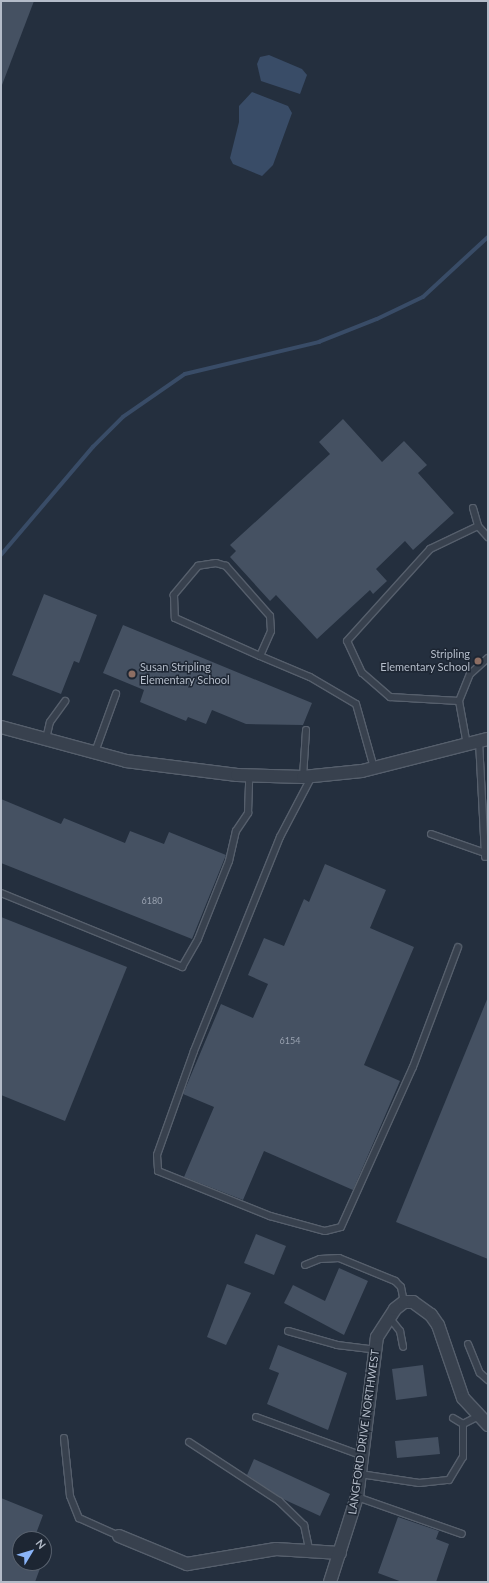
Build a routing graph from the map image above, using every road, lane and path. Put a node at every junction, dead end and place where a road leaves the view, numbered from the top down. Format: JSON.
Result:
{"nodes":[{"id":1,"x":473,"y":508,"type":"dead end"},
{"id":2,"x":478,"y":526,"type":"junction"},
{"id":3,"x":488,"y":537,"type":"edge"},
{"id":4,"x":260,"y":656,"type":"junction"},
{"id":5,"x":488,"y":658,"type":"edge"},
{"id":6,"x":116,"y":694,"type":"dead end"},
{"id":7,"x":65,"y":701,"type":"dead end"},
{"id":8,"x":458,"y":701,"type":"junction"},
{"id":9,"x":1,"y":727,"type":"edge"},
{"id":10,"x":306,"y":730,"type":"dead end"},
{"id":11,"x":46,"y":739,"type":"junction"},
{"id":12,"x":483,"y":740,"type":"edge"},
{"id":13,"x":468,"y":747,"type":"junction"},
{"id":14,"x":95,"y":752,"type":"junction"},
{"id":15,"x":374,"y":768,"type":"junction"},
{"id":16,"x":249,"y":775,"type":"junction"},
{"id":17,"x":307,"y":777,"type":"junction"},
{"id":18,"x":431,"y":834,"type":"dead end"},
{"id":19,"x":1,"y":893,"type":"edge"},
{"id":20,"x":458,"y":947,"type":"dead end"},
{"id":21,"x":305,"y":1265,"type":"dead end"},
{"id":22,"x":404,"y":1302,"type":"junction"},
{"id":23,"x":389,"y":1317,"type":"junction"},
{"id":24,"x":288,"y":1331,"type":"dead end"},
{"id":25,"x":468,"y":1344,"type":"dead end"},
{"id":26,"x":403,"y":1347,"type":"dead end"},
{"id":27,"x":375,"y":1350,"type":"junction"},
{"id":28,"x":488,"y":1380,"type":"edge"},
{"id":29,"x":477,"y":1416,"type":"junction"},
{"id":30,"x":256,"y":1417,"type":"dead end"},
{"id":31,"x":453,"y":1418,"type":"dead end"},
{"id":32,"x":463,"y":1424,"type":"junction"},
{"id":33,"x":488,"y":1425,"type":"edge"},
{"id":34,"x":64,"y":1438,"type":"dead end"},
{"id":35,"x":189,"y":1442,"type":"dead end"},
{"id":36,"x":362,"y":1456,"type":"junction"},
{"id":37,"x":360,"y":1474,"type":"junction"},
{"id":38,"x":357,"y":1498,"type":"junction"},
{"id":39,"x":462,"y":1534,"type":"dead end"},
{"id":40,"x":120,"y":1536,"type":"joint"},
{"id":41,"x":309,"y":1549,"type":"junction"},
{"id":42,"x":340,"y":1553,"type":"junction"},
{"id":43,"x":330,"y":1582,"type":"edge"}],
"edges":[{"from":1,"to":2,"type":"lane"},
{"from":2,"to":3,"type":"lane"},
{"from":2,"to":8,"type":"lane"},
{"from":4,"to":4,"type":"lane"},
{"from":4,"to":15,"type":"lane"},
{"from":5,"to":8,"type":"lane"},
{"from":6,"to":14,"type":"lane"},
{"from":7,"to":11,"type":"lane"},
{"from":8,"to":13,"type":"lane"},
{"from":9,"to":11,"type":"street"},
{"from":10,"to":17,"type":"lane"},
{"from":11,"to":14,"type":"street"},
{"from":12,"to":13,"type":"street"},
{"from":12,"to":18,"type":"lane"},
{"from":13,"to":15,"type":"street"},
{"from":14,"to":16,"type":"street"},
{"from":15,"to":17,"type":"street"},
{"from":16,"to":17,"type":"street"},
{"from":16,"to":19,"type":"lane"},
{"from":17,"to":20,"type":"lane"},
{"from":21,"to":22,"type":"lane"},
{"from":22,"to":23,"type":"street","name":"LANGFORD DRIVE NORTHWEST"},
{"from":22,"to":29,"type":"street"},
{"from":23,"to":26,"type":"lane"},
{"from":23,"to":27,"type":"street","name":"LANGFORD DRIVE NORTHWEST"},
{"from":24,"to":27,"type":"lane"},
{"from":25,"to":28,"type":"lane"},
{"from":27,"to":36,"type":"street","name":"LANGFORD DRIVE NORTHWEST"},
{"from":29,"to":32,"type":"lane"},
{"from":29,"to":33,"type":"street"},
{"from":30,"to":36,"type":"lane"},
{"from":31,"to":32,"type":"lane"},
{"from":32,"to":37,"type":"lane"},
{"from":34,"to":40,"type":"lane"},
{"from":35,"to":41,"type":"lane"},
{"from":36,"to":37,"type":"street","name":"LANGFORD DRIVE NORTHWEST"},
{"from":37,"to":38,"type":"street","name":"LANGFORD DRIVE NORTHWEST"},
{"from":38,"to":39,"type":"lane"},
{"from":38,"to":42,"type":"street","name":"LANGFORD DRIVE NORTHWEST"},
{"from":40,"to":41,"type":"street"},
{"from":41,"to":42,"type":"street"},
{"from":42,"to":43,"type":"street","name":"LANGFORD DRIVE NORTHWEST"}]}
